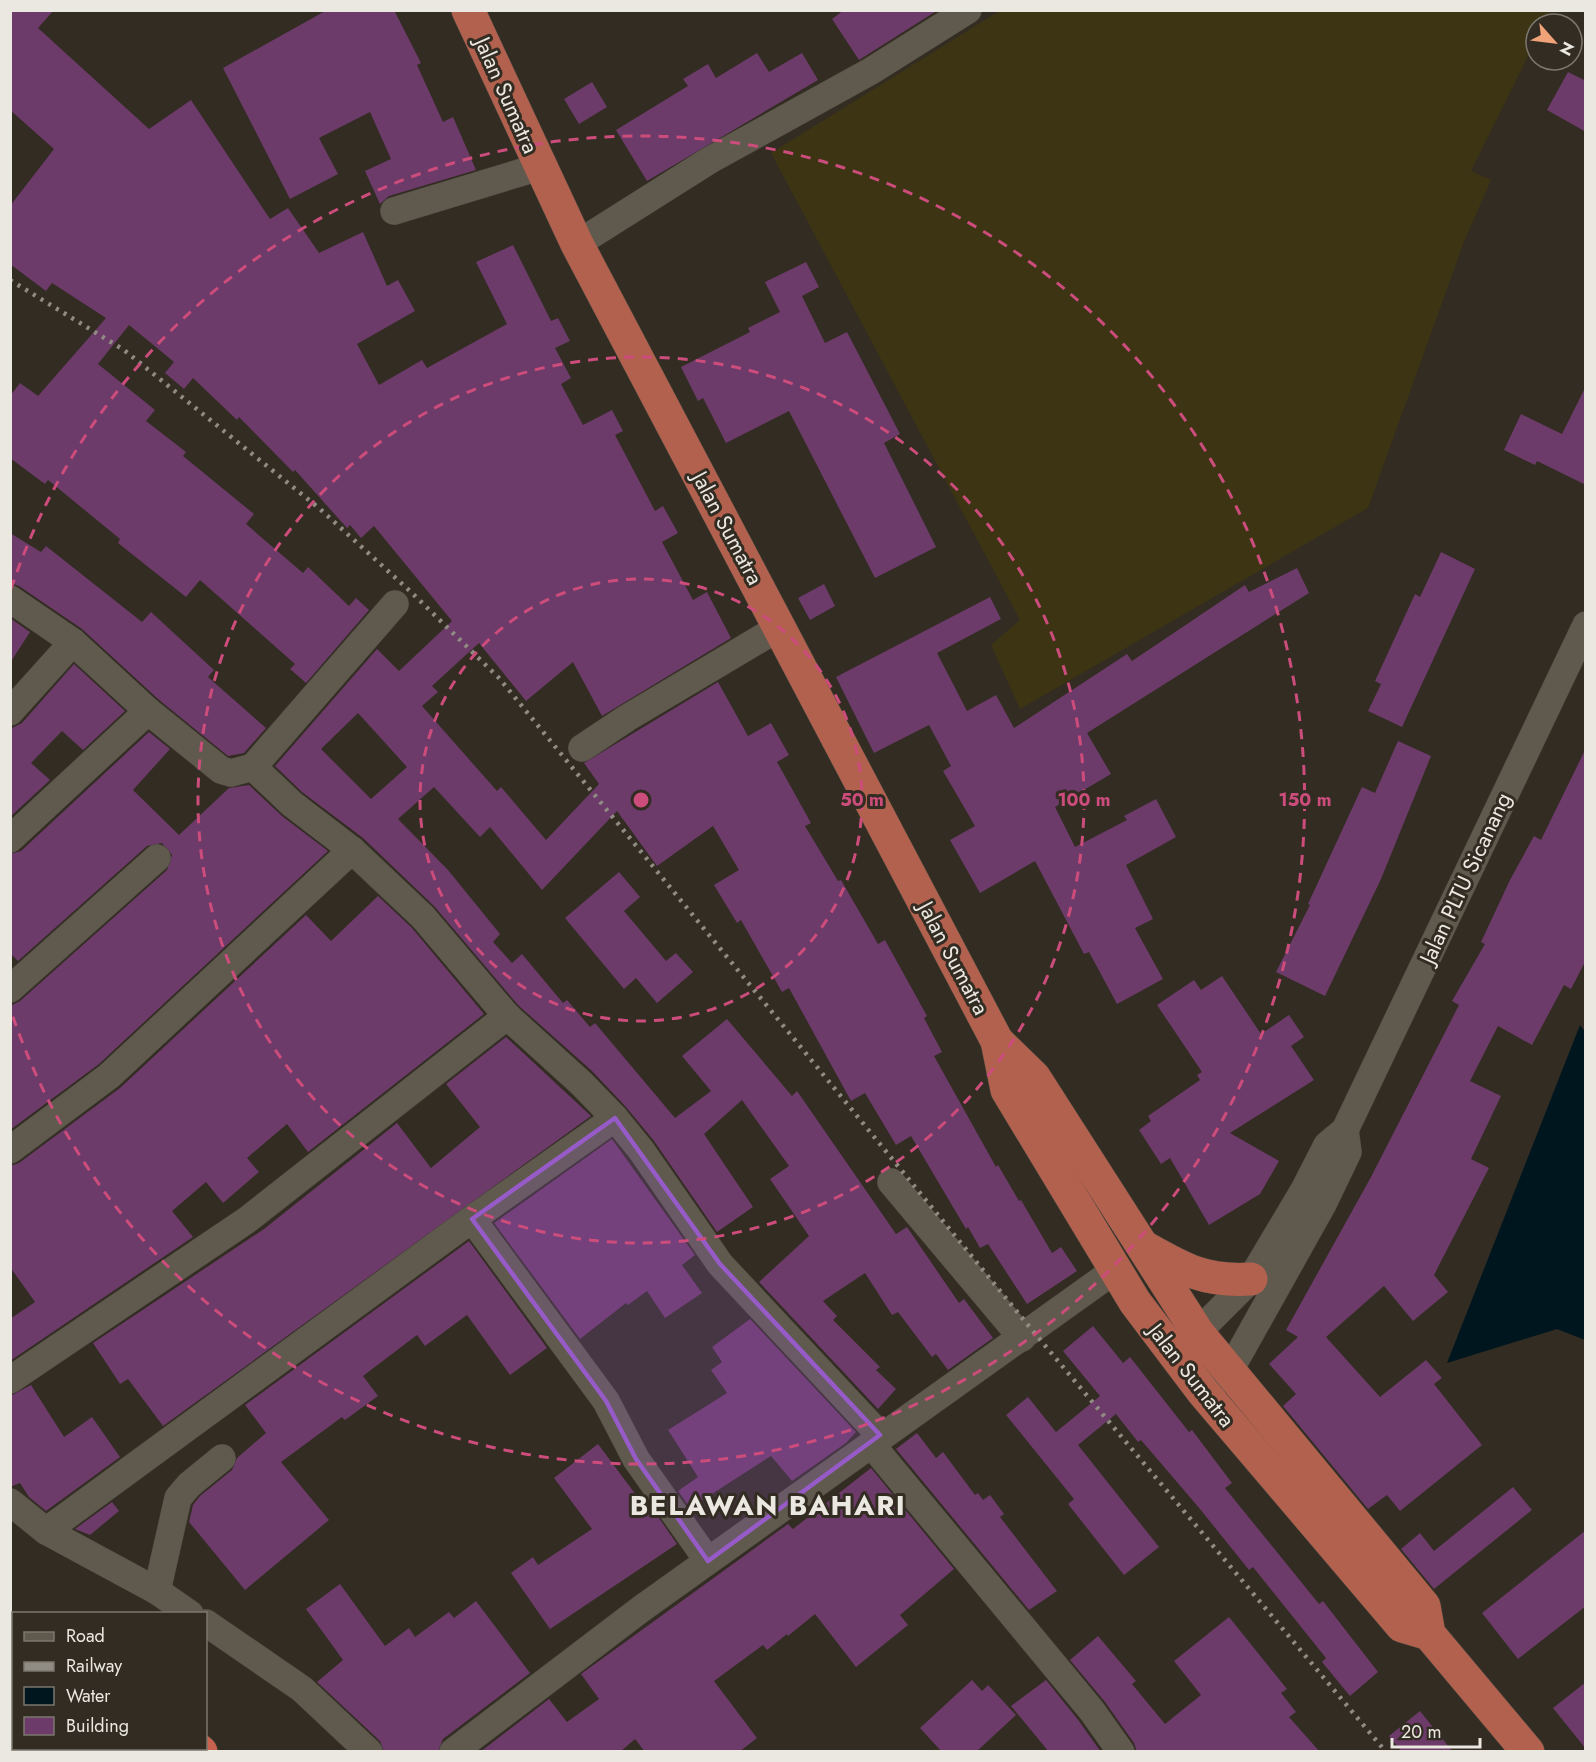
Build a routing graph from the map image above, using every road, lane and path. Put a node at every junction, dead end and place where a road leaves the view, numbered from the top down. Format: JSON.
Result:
{"nodes":[{"id":1,"x":468,"y":10,"type":"edge"},
{"id":2,"x":968,"y":10,"type":"edge"},
{"id":3,"x":539,"y":167,"type":"junction"},
{"id":4,"x":394,"y":211,"type":"dead end"},
{"id":5,"x":577,"y":244,"type":"junction"},
{"id":6,"x":10,"y":599,"type":"edge"},
{"id":7,"x":395,"y":604,"type":"dead end"},
{"id":8,"x":1586,"y":625,"type":"edge"},
{"id":9,"x":780,"y":627,"type":"junction"},
{"id":10,"x":73,"y":642,"type":"junction"},
{"id":11,"x":148,"y":711,"type":"junction"},
{"id":12,"x":10,"y":712,"type":"edge"},
{"id":13,"x":582,"y":748,"type":"dead end"},
{"id":14,"x":253,"y":767,"type":"junction"},
{"id":15,"x":10,"y":839,"type":"edge"},
{"id":16,"x":352,"y":850,"type":"junction"},
{"id":17,"x":157,"y":858,"type":"dead end"},
{"id":18,"x":10,"y":988,"type":"edge"},
{"id":19,"x":507,"y":1016,"type":"junction"},
{"id":20,"x":998,"y":1041,"type":"junction"},
{"id":21,"x":615,"y":1118,"type":"junction"},
{"id":22,"x":1345,"y":1130,"type":"junction"},
{"id":23,"x":10,"y":1150,"type":"edge"},
{"id":24,"x":891,"y":1182,"type":"dead end"},
{"id":25,"x":472,"y":1219,"type":"junction"},
{"id":26,"x":1139,"y":1244,"type":"junction"},
{"id":27,"x":1115,"y":1270,"type":"junction"},
{"id":28,"x":1251,"y":1279,"type":"junction"},
{"id":29,"x":1198,"y":1333,"type":"junction"},
{"id":30,"x":1022,"y":1338,"type":"junction"},
{"id":31,"x":1174,"y":1355,"type":"junction"},
{"id":32,"x":1229,"y":1372,"type":"junction"},
{"id":33,"x":10,"y":1380,"type":"edge"},
{"id":34,"x":1203,"y":1392,"type":"junction"},
{"id":35,"x":876,"y":1440,"type":"junction"},
{"id":36,"x":222,"y":1458,"type":"dead end"},
{"id":37,"x":10,"y":1502,"type":"edge"},
{"id":38,"x":46,"y":1532,"type":"junction"},
{"id":39,"x":708,"y":1561,"type":"junction"},
{"id":40,"x":157,"y":1592,"type":"junction"},
{"id":41,"x":187,"y":1612,"type":"edge"},
{"id":42,"x":207,"y":1624,"type":"edge"},
{"id":43,"x":1429,"y":1634,"type":"junction"},
{"id":44,"x":369,"y":1752,"type":"edge"},
{"id":45,"x":453,"y":1752,"type":"edge"},
{"id":46,"x":1121,"y":1752,"type":"edge"},
{"id":47,"x":1528,"y":1752,"type":"edge"}],
"edges":[{"from":1,"to":3,"type":"highway","name":"Jalan Sumatra"},
{"from":2,"to":5,"type":"street"},
{"from":3,"to":4,"type":"street"},
{"from":3,"to":5,"type":"highway","name":"Jalan Sumatra"},
{"from":5,"to":9,"type":"highway","name":"Jalan Sumatra"},
{"from":6,"to":10,"type":"street"},
{"from":7,"to":14,"type":"street"},
{"from":8,"to":22,"type":"street","name":"Jalan PLTU Sicanang"},
{"from":9,"to":13,"type":"street"},
{"from":9,"to":20,"type":"highway","name":"Jalan Sumatra"},
{"from":10,"to":11,"type":"street"},
{"from":10,"to":12,"type":"street"},
{"from":11,"to":14,"type":"street"},
{"from":11,"to":15,"type":"street"},
{"from":14,"to":16,"type":"street"},
{"from":16,"to":19,"type":"street"},
{"from":16,"to":23,"type":"street"},
{"from":17,"to":18,"type":"street"},
{"from":19,"to":21,"type":"street"},
{"from":19,"to":33,"type":"street"},
{"from":20,"to":26,"type":"highway","name":"Jalan Sumatra"},
{"from":20,"to":27,"type":"highway","name":"Jalan Sumatra"},
{"from":21,"to":25,"type":"street"},
{"from":21,"to":35,"type":"street"},
{"from":22,"to":28,"type":"street","name":"Jalan PLTU Sicanang"},
{"from":22,"to":32,"type":"street","name":"Jalan PLTU Sicanang"},
{"from":24,"to":30,"type":"street"},
{"from":25,"to":38,"type":"street"},
{"from":25,"to":39,"type":"street"},
{"from":26,"to":28,"type":"highway"},
{"from":26,"to":29,"type":"highway","name":"Jalan Sumatra"},
{"from":27,"to":30,"type":"street"},
{"from":27,"to":31,"type":"highway","name":"Jalan Sumatra"},
{"from":28,"to":29,"type":"street","name":"Jalan PLTU Sicanang"},
{"from":29,"to":31,"type":"street","name":"Jalan PLTU Sicanang"},
{"from":29,"to":32,"type":"highway","name":"Jalan Sumatra"},
{"from":30,"to":35,"type":"street"},
{"from":31,"to":34,"type":"highway","name":"Jalan Sumatra"},
{"from":32,"to":34,"type":"street","name":"Jalan PLTU Sicanang"},
{"from":32,"to":43,"type":"highway","name":"Jalan Sumatra"},
{"from":34,"to":43,"type":"highway","name":"Jalan Sumatra"},
{"from":35,"to":39,"type":"street"},
{"from":35,"to":46,"type":"street"},
{"from":36,"to":40,"type":"street"},
{"from":37,"to":38,"type":"street"},
{"from":38,"to":40,"type":"street"},
{"from":39,"to":45,"type":"street"},
{"from":40,"to":41,"type":"street"},
{"from":42,"to":44,"type":"street"},
{"from":43,"to":47,"type":"highway","name":"Jalan Sumatra"}]}
